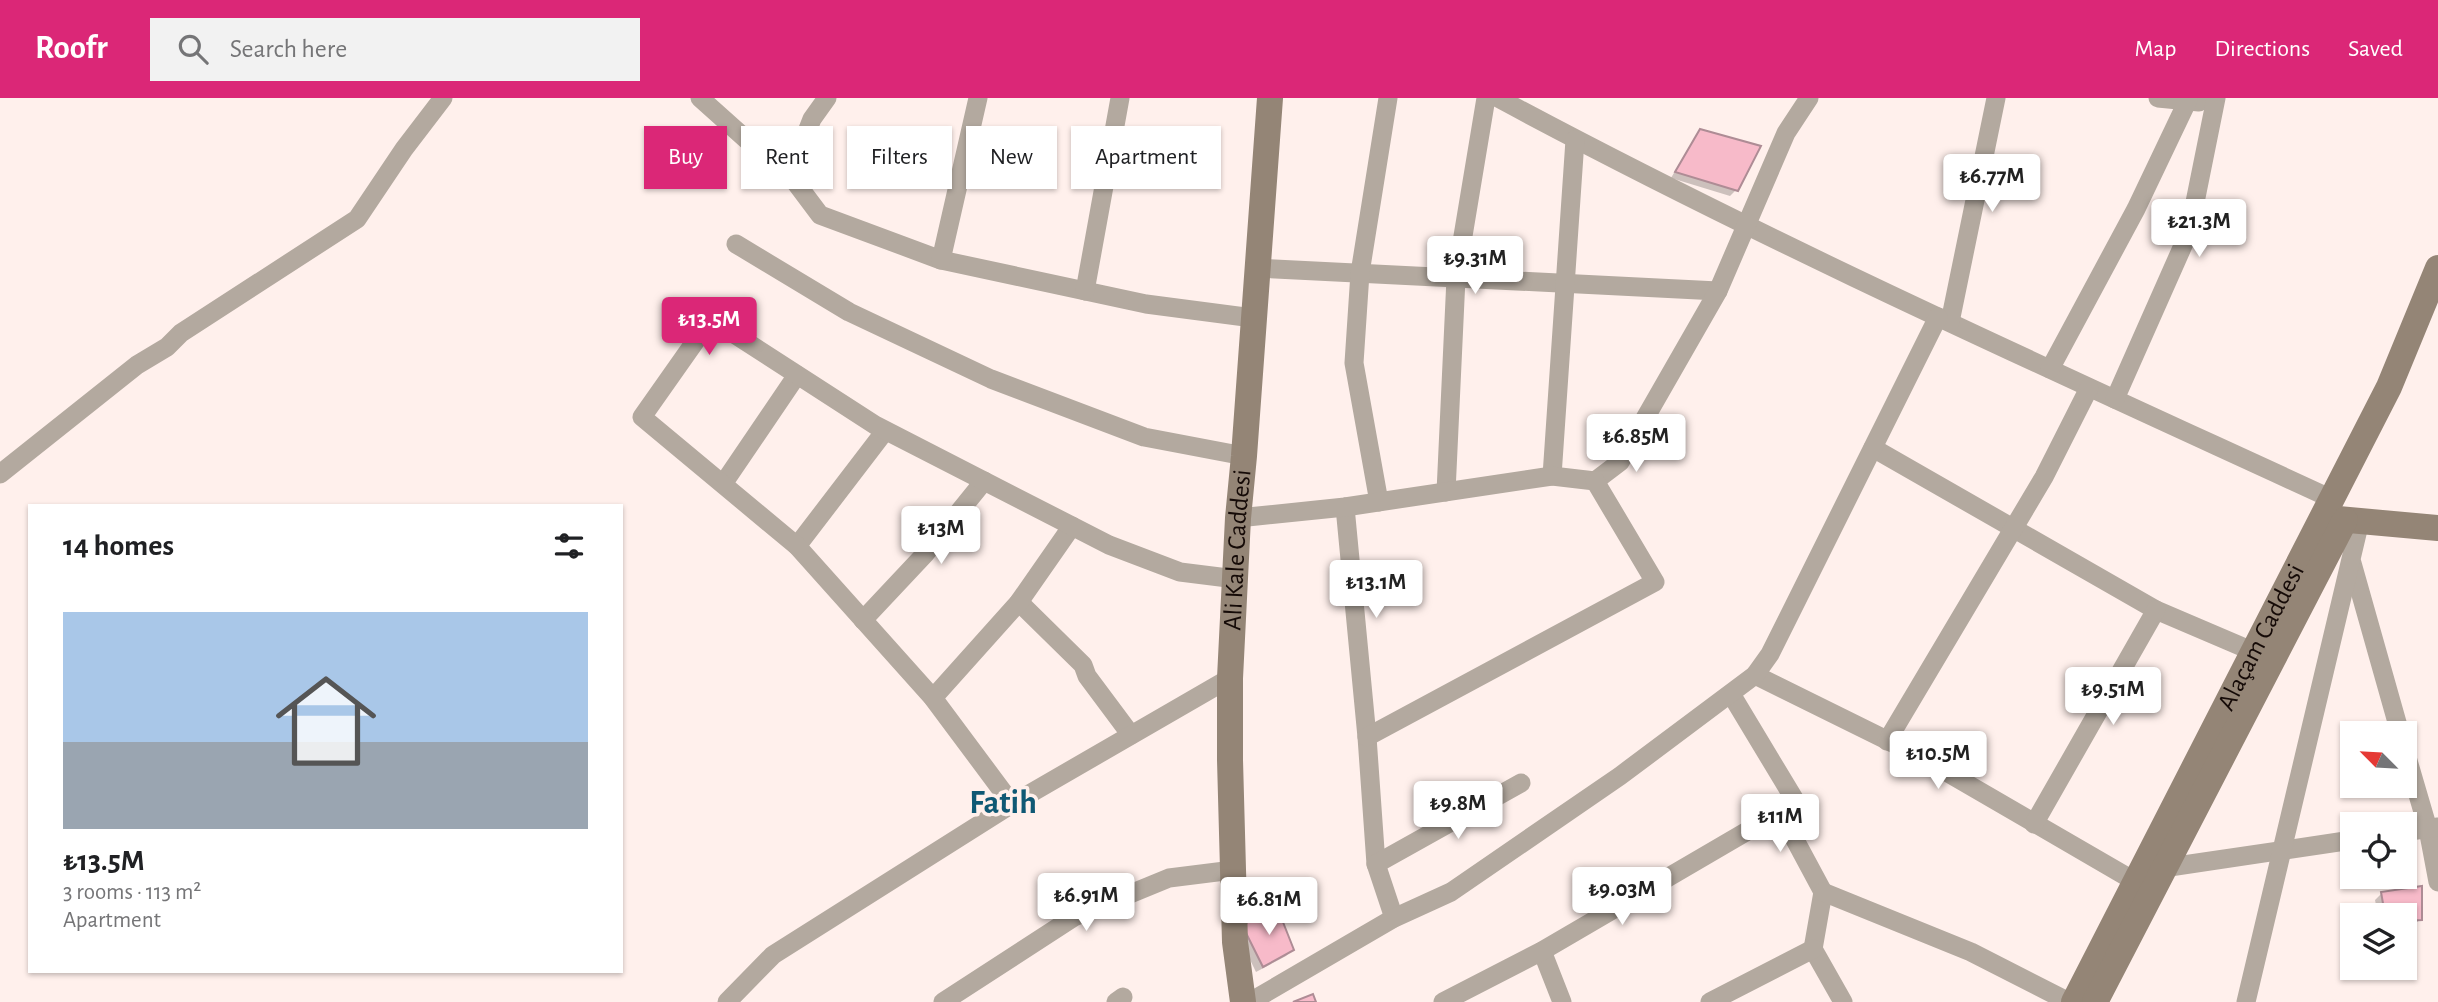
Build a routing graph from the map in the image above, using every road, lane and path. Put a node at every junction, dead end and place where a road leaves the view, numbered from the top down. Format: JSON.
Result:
{"nodes":[{"id":1,"x":443,"y":98,"type":"edge"},
{"id":2,"x":699,"y":98,"type":"edge"},
{"id":3,"x":827,"y":98,"type":"edge"},
{"id":4,"x":978,"y":98,"type":"edge"},
{"id":5,"x":1120,"y":98,"type":"edge"},
{"id":6,"x":1270,"y":98,"type":"edge"},
{"id":7,"x":1388,"y":98,"type":"edge"},
{"id":8,"x":1486,"y":98,"type":"edge"},
{"id":9,"x":1498,"y":98,"type":"edge"},
{"id":10,"x":1809,"y":98,"type":"edge"},
{"id":11,"x":1996,"y":98,"type":"edge"},
{"id":12,"x":2158,"y":98,"type":"edge"},
{"id":13,"x":2188,"y":100,"type":"junction"},
{"id":14,"x":2215,"y":101,"type":"edge"},
{"id":15,"x":809,"y":126,"type":"edge"},
{"id":16,"x":741,"y":135,"type":"edge"},
{"id":17,"x":1576,"y":140,"type":"junction"},
{"id":18,"x":800,"y":189,"type":"edge"},
{"id":19,"x":1748,"y":224,"type":"junction"},
{"id":20,"x":736,"y":244,"type":"dead end"},
{"id":21,"x":941,"y":260,"type":"junction"},
{"id":22,"x":1256,"y":268,"type":"junction"},
{"id":23,"x":2438,"y":268,"type":"edge"},
{"id":24,"x":1360,"y":274,"type":"junction"},
{"id":25,"x":1456,"y":278,"type":"junction"},
{"id":26,"x":1564,"y":283,"type":"junction"},
{"id":27,"x":1086,"y":291,"type":"junction"},
{"id":28,"x":1718,"y":291,"type":"junction"},
{"id":29,"x":1253,"y":318,"type":"junction"},
{"id":30,"x":1944,"y":320,"type":"junction"},
{"id":31,"x":2050,"y":369,"type":"junction"},
{"id":32,"x":797,"y":375,"type":"junction"},
{"id":33,"x":2089,"y":388,"type":"junction"},
{"id":34,"x":2115,"y":399,"type":"junction"},
{"id":35,"x":885,"y":431,"type":"junction"},
{"id":36,"x":1873,"y":447,"type":"junction"},
{"id":37,"x":1244,"y":456,"type":"junction"},
{"id":38,"x":0,"y":474,"type":"edge"},
{"id":39,"x":1552,"y":476,"type":"junction"},
{"id":40,"x":984,"y":481,"type":"junction"},
{"id":41,"x":1595,"y":481,"type":"junction"},
{"id":42,"x":723,"y":484,"type":"junction"},
{"id":43,"x":1446,"y":492,"type":"junction"},
{"id":44,"x":1379,"y":502,"type":"junction"},
{"id":45,"x":1345,"y":506,"type":"junction"},
{"id":46,"x":2340,"y":514,"type":"junction"},
{"id":47,"x":1238,"y":518,"type":"junction"},
{"id":48,"x":1072,"y":526,"type":"junction"},
{"id":49,"x":2438,"y":528,"type":"edge"},
{"id":50,"x":2013,"y":530,"type":"junction"},
{"id":51,"x":797,"y":546,"type":"junction"},
{"id":52,"x":2351,"y":559,"type":"junction"},
{"id":53,"x":1236,"y":579,"type":"junction"},
{"id":54,"x":1019,"y":602,"type":"junction"},
{"id":55,"x":2156,"y":610,"type":"junction"},
{"id":56,"x":863,"y":620,"type":"junction"},
{"id":57,"x":2252,"y":651,"type":"junction"},
{"id":58,"x":1755,"y":675,"type":"junction"},
{"id":59,"x":1230,"y":678,"type":"junction"},
{"id":60,"x":1731,"y":694,"type":"junction"},
{"id":61,"x":933,"y":698,"type":"junction"},
{"id":62,"x":2397,"y":721,"type":"edge"},
{"id":63,"x":1131,"y":735,"type":"junction"},
{"id":64,"x":1367,"y":737,"type":"junction"},
{"id":65,"x":1887,"y":741,"type":"junction"},
{"id":66,"x":1521,"y":783,"type":"dead end"},
{"id":67,"x":2417,"y":783,"type":"edge"},
{"id":68,"x":1012,"y":804,"type":"junction"},
{"id":69,"x":1780,"y":812,"type":"junction"},
{"id":70,"x":2034,"y":824,"type":"junction"},
{"id":71,"x":2433,"y":828,"type":"edge"},
{"id":72,"x":2340,"y":843,"type":"edge"},
{"id":73,"x":2281,"y":851,"type":"junction"},
{"id":74,"x":1376,"y":864,"type":"junction"},
{"id":75,"x":2163,"y":868,"type":"junction"},
{"id":76,"x":1233,"y":870,"type":"junction"},
{"id":77,"x":2136,"y":881,"type":"junction"},
{"id":78,"x":2438,"y":882,"type":"edge"},
{"id":79,"x":1823,"y":892,"type":"junction"},
{"id":80,"x":1394,"y":918,"type":"junction"},
{"id":81,"x":1813,"y":949,"type":"junction"},
{"id":82,"x":1542,"y":951,"type":"junction"},
{"id":83,"x":727,"y":1002,"type":"edge"},
{"id":84,"x":943,"y":1002,"type":"edge"},
{"id":85,"x":1243,"y":1002,"type":"edge"},
{"id":86,"x":1250,"y":1002,"type":"edge"},
{"id":87,"x":1443,"y":1002,"type":"edge"},
{"id":88,"x":1562,"y":1002,"type":"edge"},
{"id":89,"x":1710,"y":1002,"type":"edge"},
{"id":90,"x":1843,"y":1002,"type":"edge"},
{"id":91,"x":2069,"y":1002,"type":"edge"},
{"id":92,"x":2074,"y":1002,"type":"edge"},
{"id":93,"x":2095,"y":1002,"type":"edge"},
{"id":94,"x":2246,"y":1002,"type":"edge"}],
"edges":[{"from":1,"to":38,"type":"street"},
{"from":2,"to":16,"type":"street"},
{"from":3,"to":15,"type":"street"},
{"from":4,"to":21,"type":"street"},
{"from":5,"to":27,"type":"street"},
{"from":6,"to":22,"type":"main road","name":"Ali Kale Caddesi"},
{"from":7,"to":24,"type":"street"},
{"from":8,"to":25,"type":"street"},
{"from":9,"to":17,"type":"street"},
{"from":10,"to":19,"type":"street"},
{"from":11,"to":30,"type":"street"},
{"from":12,"to":13,"type":"street"},
{"from":13,"to":14,"type":"street"},
{"from":13,"to":31,"type":"street"},
{"from":14,"to":34,"type":"street"},
{"from":17,"to":19,"type":"street"},
{"from":17,"to":26,"type":"street"},
{"from":18,"to":21,"type":"street"},
{"from":19,"to":28,"type":"street"},
{"from":19,"to":30,"type":"street"},
{"from":20,"to":37,"type":"street"},
{"from":21,"to":27,"type":"street"},
{"from":22,"to":24,"type":"street"},
{"from":22,"to":29,"type":"main road","name":"Ali Kale Caddesi"},
{"from":23,"to":46,"type":"main road","name":"Alaçam Caddesi"},
{"from":24,"to":25,"type":"street"},
{"from":24,"to":44,"type":"street"},
{"from":25,"to":26,"type":"street"},
{"from":25,"to":43,"type":"street"},
{"from":26,"to":28,"type":"street"},
{"from":26,"to":39,"type":"street"},
{"from":27,"to":29,"type":"street"},
{"from":28,"to":41,"type":"street"},
{"from":29,"to":37,"type":"main road","name":"Ali Kale Caddesi"},
{"from":30,"to":31,"type":"street"},
{"from":30,"to":36,"type":"street"},
{"from":31,"to":33,"type":"street"},
{"from":32,"to":35,"type":"street"},
{"from":32,"to":42,"type":"street"},
{"from":32,"to":42,"type":"street"},
{"from":33,"to":34,"type":"street"},
{"from":33,"to":50,"type":"street"},
{"from":34,"to":46,"type":"street"},
{"from":35,"to":40,"type":"street"},
{"from":35,"to":51,"type":"street"},
{"from":36,"to":50,"type":"street"},
{"from":36,"to":58,"type":"street"},
{"from":37,"to":47,"type":"main road","name":"Ali Kale Caddesi"},
{"from":39,"to":41,"type":"street"},
{"from":39,"to":43,"type":"street"},
{"from":40,"to":48,"type":"street"},
{"from":40,"to":56,"type":"street"},
{"from":41,"to":64,"type":"street"},
{"from":42,"to":51,"type":"street"},
{"from":43,"to":44,"type":"street"},
{"from":44,"to":45,"type":"street"},
{"from":45,"to":47,"type":"street"},
{"from":45,"to":64,"type":"street"},
{"from":46,"to":49,"type":"main road"},
{"from":46,"to":52,"type":"street"},
{"from":46,"to":57,"type":"main road","name":"Alaçam Caddesi"},
{"from":46,"to":75,"type":"main road","name":"Alaçam Caddesi"},
{"from":47,"to":53,"type":"main road","name":"Ali Kale Caddesi"},
{"from":48,"to":53,"type":"street"},
{"from":48,"to":54,"type":"street"},
{"from":50,"to":55,"type":"street"},
{"from":50,"to":65,"type":"street"},
{"from":51,"to":56,"type":"street"},
{"from":52,"to":62,"type":"street"},
{"from":52,"to":73,"type":"street"},
{"from":53,"to":59,"type":"main road","name":"Ali Kale Caddesi"},
{"from":54,"to":61,"type":"street"},
{"from":54,"to":63,"type":"street"},
{"from":55,"to":57,"type":"street"},
{"from":55,"to":70,"type":"street"},
{"from":56,"to":61,"type":"street"},
{"from":57,"to":77,"type":"main road","name":"Alaçam Caddesi"},
{"from":58,"to":60,"type":"street"},
{"from":58,"to":65,"type":"street"},
{"from":59,"to":63,"type":"street"},
{"from":59,"to":76,"type":"main road","name":"Ali Kale Caddesi"},
{"from":60,"to":69,"type":"street"},
{"from":60,"to":80,"type":"street"},
{"from":61,"to":68,"type":"street"},
{"from":63,"to":68,"type":"street"},
{"from":64,"to":74,"type":"street"},
{"from":65,"to":70,"type":"street"},
{"from":66,"to":74,"type":"street"},
{"from":67,"to":71,"type":"street"},
{"from":68,"to":83,"type":"street"},
{"from":69,"to":79,"type":"street"},
{"from":69,"to":82,"type":"street"},
{"from":70,"to":77,"type":"street"},
{"from":71,"to":78,"type":"street"},
{"from":72,"to":73,"type":"street"},
{"from":73,"to":75,"type":"street"},
{"from":73,"to":94,"type":"street"},
{"from":74,"to":80,"type":"street"},
{"from":75,"to":93,"type":"main road","name":"Alaçam Caddesi"},
{"from":76,"to":84,"type":"street"},
{"from":76,"to":85,"type":"main road","name":"Ali Kale Caddesi"},
{"from":77,"to":92,"type":"main road","name":"Alaçam Caddesi"},
{"from":79,"to":81,"type":"street"},
{"from":79,"to":91,"type":"street"},
{"from":80,"to":86,"type":"street"},
{"from":81,"to":89,"type":"street"},
{"from":81,"to":90,"type":"street"},
{"from":82,"to":87,"type":"street"},
{"from":82,"to":88,"type":"street"}]}
